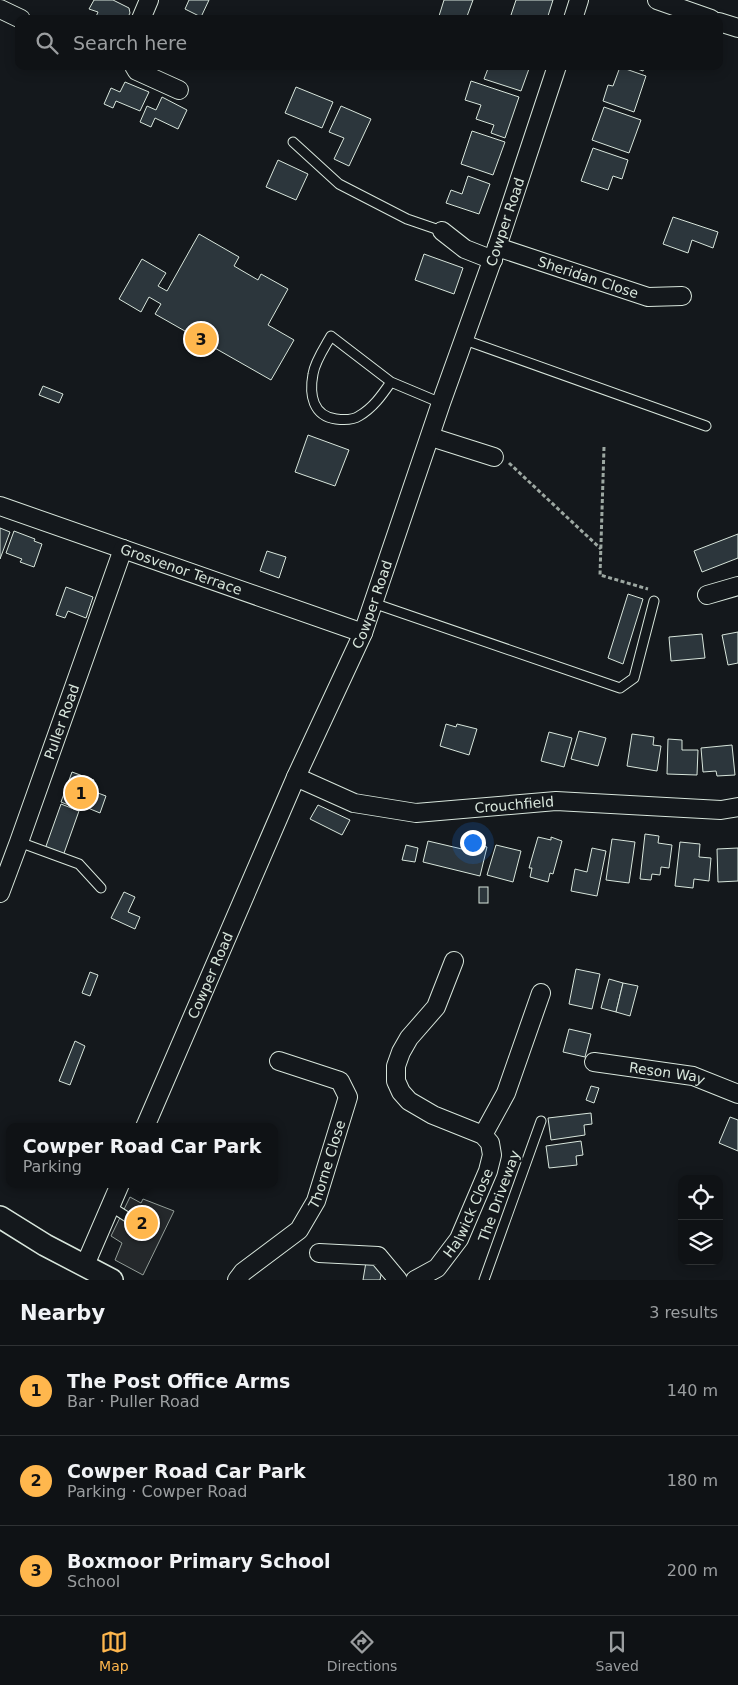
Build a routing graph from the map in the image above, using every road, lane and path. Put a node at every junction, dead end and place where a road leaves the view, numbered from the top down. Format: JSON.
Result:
{"nodes":[{"id":1,"x":149,"y":0,"type":"edge"},
{"id":2,"x":579,"y":0,"type":"edge"},
{"id":3,"x":657,"y":0,"type":"edge"},
{"id":4,"x":0,"y":9,"type":"edge"},
{"id":5,"x":143,"y":15,"type":"edge"},
{"id":6,"x":574,"y":15,"type":"edge"},
{"id":7,"x":700,"y":15,"type":"edge"},
{"id":8,"x":15,"y":16,"type":"edge"},
{"id":9,"x":723,"y":23,"type":"edge"},
{"id":10,"x":738,"y":28,"type":"edge"},
{"id":11,"x":136,"y":70,"type":"edge"},
{"id":12,"x":556,"y":70,"type":"edge"},
{"id":13,"x":179,"y":90,"type":"dead end"},
{"id":14,"x":293,"y":142,"type":"dead end"},
{"id":15,"x":442,"y":231,"type":"joint"},
{"id":16,"x":495,"y":254,"type":"junction"},
{"id":17,"x":682,"y":296,"type":"dead end"},
{"id":18,"x":465,"y":340,"type":"junction"},
{"id":19,"x":391,"y":382,"type":"junction"},
{"id":20,"x":442,"y":403,"type":"junction"},
{"id":21,"x":706,"y":426,"type":"dead end"},
{"id":22,"x":431,"y":437,"type":"junction"},
{"id":23,"x":604,"y":448,"type":"dead end"},
{"id":24,"x":494,"y":457,"type":"joint"},
{"id":25,"x":0,"y":506,"type":"edge"},
{"id":26,"x":123,"y":549,"type":"junction"},
{"id":27,"x":602,"y":550,"type":"junction"},
{"id":28,"x":738,"y":586,"type":"edge"},
{"id":29,"x":707,"y":595,"type":"dead end"},
{"id":30,"x":654,"y":601,"type":"joint"},
{"id":31,"x":373,"y":603,"type":"junction"},
{"id":32,"x":363,"y":633,"type":"junction"},
{"id":33,"x":296,"y":777,"type":"junction"},
{"id":34,"x":738,"y":807,"type":"edge"},
{"id":35,"x":19,"y":842,"type":"junction"},
{"id":36,"x":101,"y":888,"type":"dead end"},
{"id":37,"x":0,"y":893,"type":"edge"},
{"id":38,"x":454,"y":961,"type":"dead end"},
{"id":39,"x":541,"y":993,"type":"dead end"},
{"id":40,"x":279,"y":1061,"type":"dead end"},
{"id":41,"x":594,"y":1062,"type":"dead end"},
{"id":42,"x":738,"y":1094,"type":"edge"},
{"id":43,"x":541,"y":1121,"type":"dead end"},
{"id":44,"x":147,"y":1123,"type":"edge"},
{"id":45,"x":483,"y":1135,"type":"junction"},
{"id":46,"x":118,"y":1188,"type":"edge"},
{"id":47,"x":110,"y":1206,"type":"junction"},
{"id":48,"x":0,"y":1217,"type":"edge"},
{"id":49,"x":146,"y":1229,"type":"dead end"},
{"id":50,"x":319,"y":1253,"type":"dead end"},
{"id":51,"x":85,"y":1265,"type":"junction"},
{"id":52,"x":112,"y":1280,"type":"edge"},
{"id":53,"x":237,"y":1280,"type":"edge"},
{"id":54,"x":398,"y":1280,"type":"edge"},
{"id":55,"x":415,"y":1280,"type":"edge"},
{"id":56,"x":484,"y":1280,"type":"edge"}],
"edges":[{"from":1,"to":5,"type":"street"},
{"from":2,"to":6,"type":"street"},
{"from":3,"to":7,"type":"street"},
{"from":4,"to":8,"type":"street"},
{"from":9,"to":10,"type":"street"},
{"from":11,"to":13,"type":"street"},
{"from":12,"to":16,"type":"street","name":"Cowper Road"},
{"from":14,"to":15,"type":"lane"},
{"from":15,"to":16,"type":"street","name":"Sheridan Close"},
{"from":16,"to":17,"type":"street","name":"Sheridan Close"},
{"from":16,"to":18,"type":"street","name":"Cowper Road"},
{"from":18,"to":20,"type":"street","name":"Cowper Road"},
{"from":18,"to":21,"type":"lane"},
{"from":19,"to":19,"type":"lane"},
{"from":19,"to":20,"type":"lane"},
{"from":20,"to":22,"type":"street","name":"Cowper Road"},
{"from":22,"to":24,"type":"street"},
{"from":22,"to":31,"type":"street","name":"Cowper Road"},
{"from":23,"to":27,"type":"path"},
{"from":24,"to":27,"type":"path"},
{"from":25,"to":26,"type":"street","name":"Grosvenor Terrace"},
{"from":26,"to":32,"type":"street","name":"Grosvenor Terrace"},
{"from":26,"to":35,"type":"street","name":"Puller Road"},
{"from":27,"to":30,"type":"path"},
{"from":28,"to":29,"type":"street"},
{"from":30,"to":31,"type":"lane"},
{"from":31,"to":32,"type":"street","name":"Cowper Road"},
{"from":32,"to":33,"type":"street","name":"Cowper Road"},
{"from":33,"to":34,"type":"street","name":"Crouchfield"},
{"from":33,"to":44,"type":"street","name":"Cowper Road"},
{"from":35,"to":36,"type":"lane"},
{"from":35,"to":37,"type":"street","name":"Puller Road"},
{"from":38,"to":45,"type":"street"},
{"from":39,"to":45,"type":"street"},
{"from":40,"to":53,"type":"street","name":"Thorne Close"},
{"from":41,"to":42,"type":"street","name":"Reson Way"},
{"from":43,"to":56,"type":"lane","name":"The Driveway"},
{"from":45,"to":55,"type":"street","name":"Halwick Close"},
{"from":46,"to":47,"type":"street"},
{"from":47,"to":49,"type":"lane"},
{"from":47,"to":51,"type":"street"},
{"from":48,"to":51,"type":"street"},
{"from":50,"to":54,"type":"street"},
{"from":51,"to":52,"type":"street"}]}
